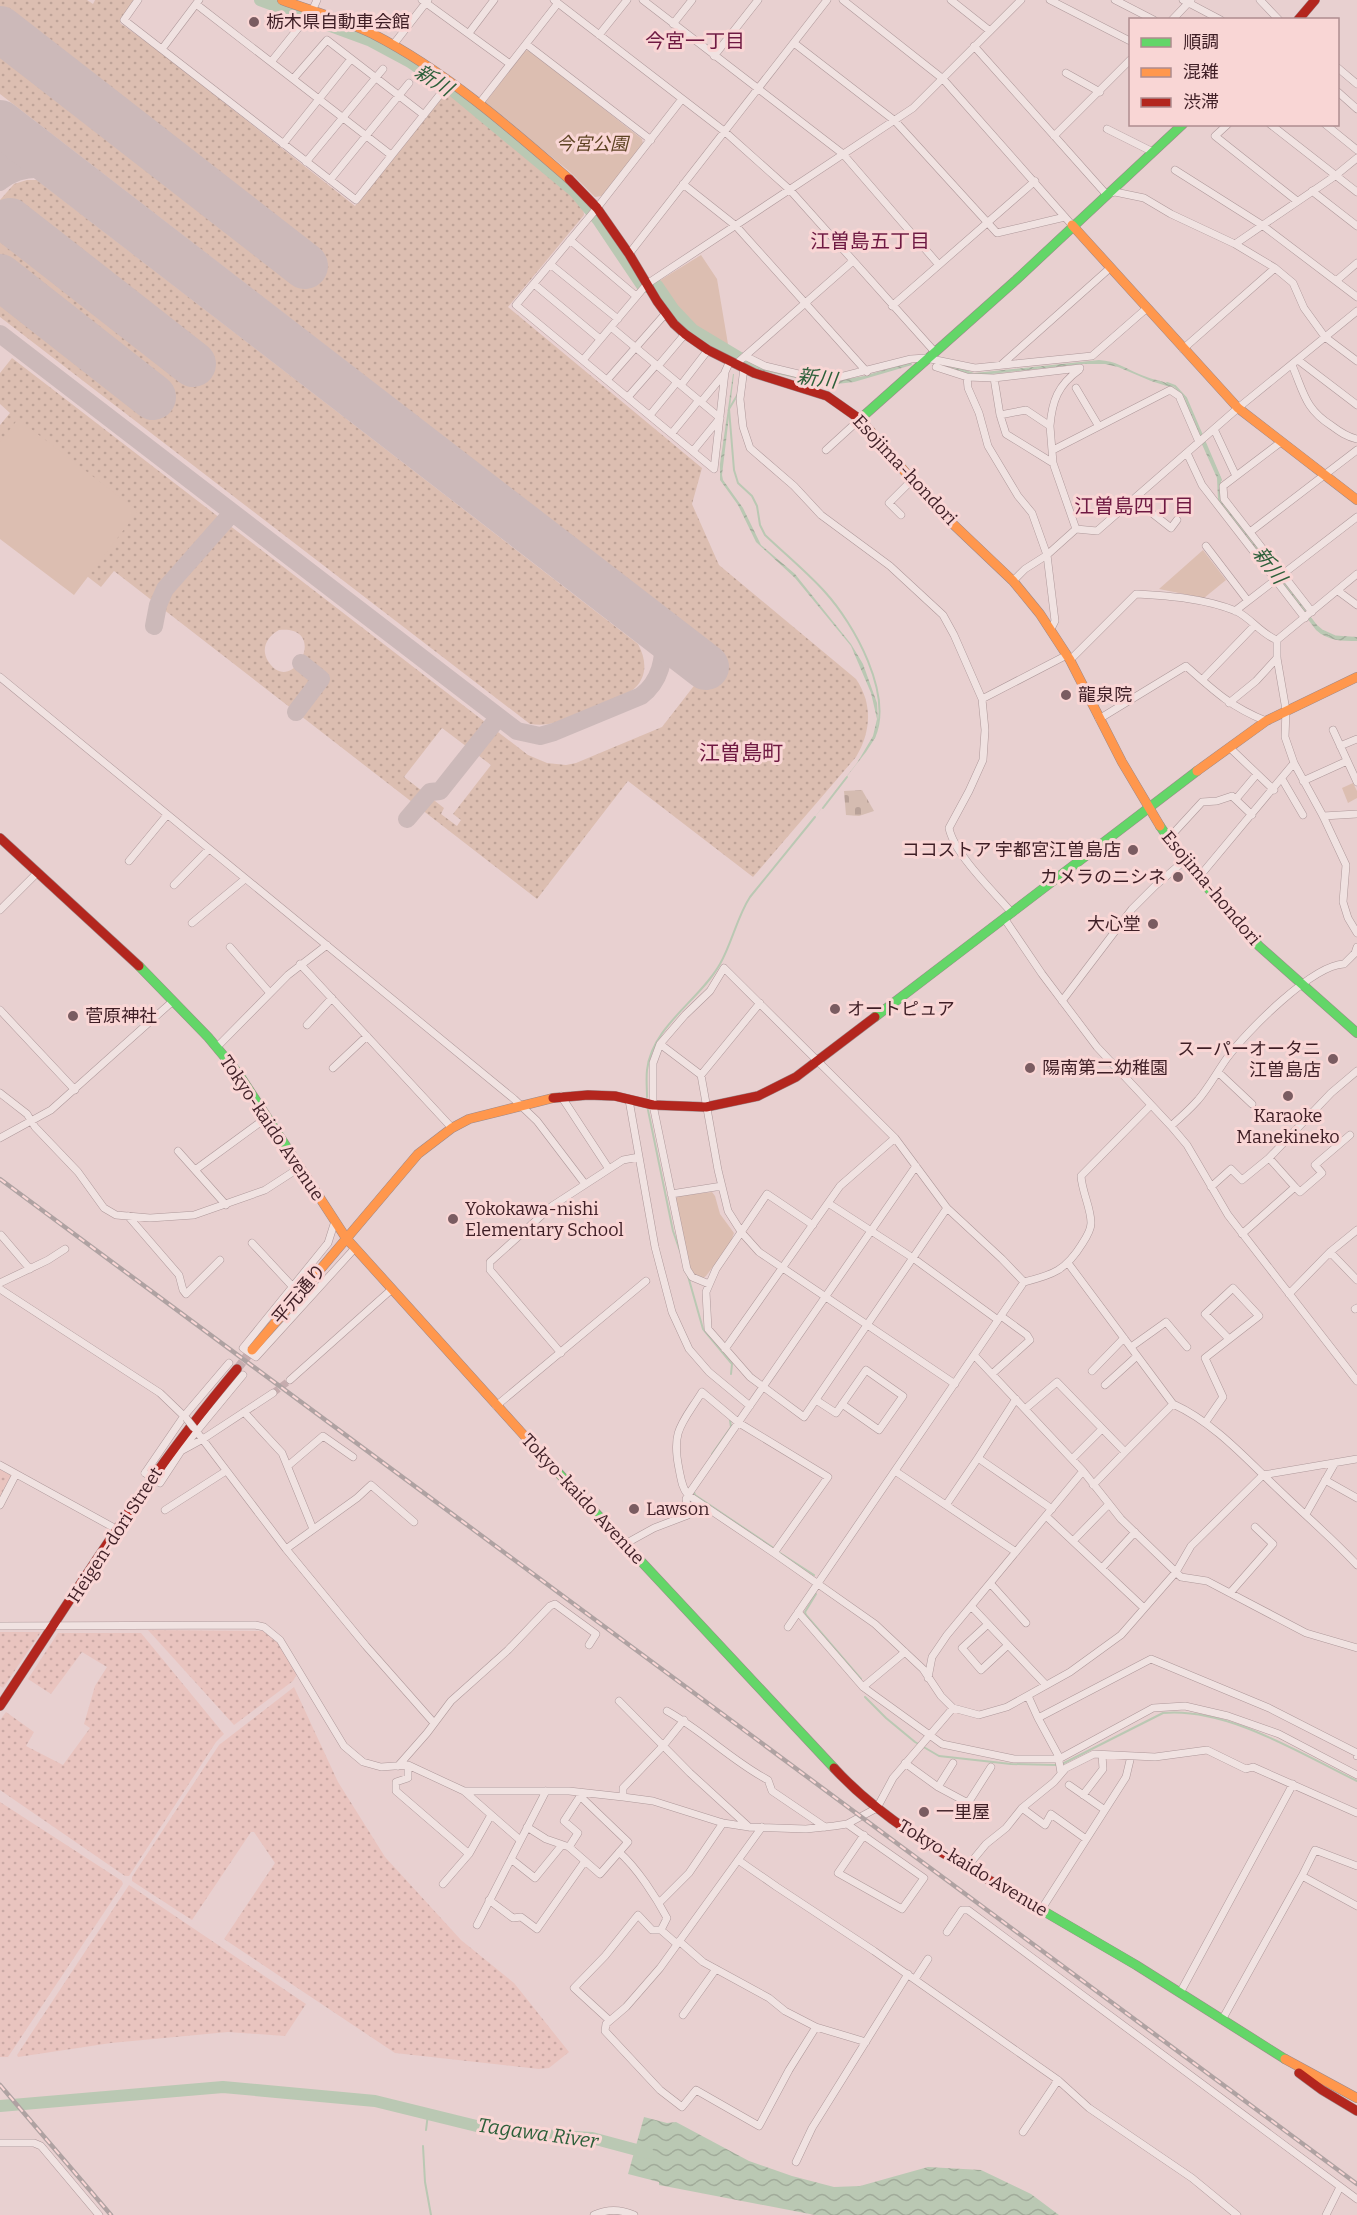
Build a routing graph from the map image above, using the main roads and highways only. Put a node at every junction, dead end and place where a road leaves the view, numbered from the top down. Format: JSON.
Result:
{"nodes":[{"id":1,"x":282,"y":0,"type":"edge"},
{"id":2,"x":1315,"y":0,"type":"edge"},
{"id":3,"x":1300,"y":18,"type":"edge"},
{"id":4,"x":1178,"y":126,"type":"edge"},
{"id":5,"x":1072,"y":225,"type":"junction"},
{"id":6,"x":860,"y":419,"type":"junction"},
{"id":7,"x":1357,"y":500,"type":"edge"},
{"id":8,"x":1357,"y":677,"type":"edge"},
{"id":9,"x":1150,"y":808,"type":"junction"},
{"id":10,"x":0,"y":838,"type":"edge"},
{"id":11,"x":1357,"y":1034,"type":"edge"},
{"id":12,"x":346,"y":1238,"type":"junction"},
{"id":13,"x":252,"y":1350,"type":"tunnel mouth"},
{"id":14,"x":236,"y":1369,"type":"tunnel mouth"},
{"id":15,"x":0,"y":1706,"type":"edge"},
{"id":16,"x":1267,"y":2049,"type":"junction"},
{"id":17,"x":1357,"y":2098,"type":"edge"},
{"id":18,"x":1357,"y":2111,"type":"edge"}],
"edges":[{"from":1,"to":6,"type":"main road","name":"Esojima-hondori"},
{"from":2,"to":3,"type":"main road"},
{"from":4,"to":5,"type":"main road"},
{"from":5,"to":6,"type":"main road"},
{"from":5,"to":7,"type":"main road"},
{"from":6,"to":9,"type":"main road","name":"Esojima-hondori"},
{"from":8,"to":9,"type":"main road","name":"平元通り"},
{"from":9,"to":11,"type":"main road","name":"Esojima-hondori"},
{"from":9,"to":12,"type":"main road","name":"平元通り"},
{"from":10,"to":12,"type":"main road","name":"Tokyo-kaido Avenue"},
{"from":12,"to":13,"type":"main road","name":"平元通り"},
{"from":12,"to":16,"type":"main road","name":"Tokyo-kaido Avenue"},
{"from":14,"to":15,"type":"main road","name":"Heigen-dori Street"},
{"from":16,"to":17,"type":"main road","name":"Tokyo-kaido Avenue"},
{"from":16,"to":18,"type":"main road","name":"Tokyo-kaido Avenue"}]}
